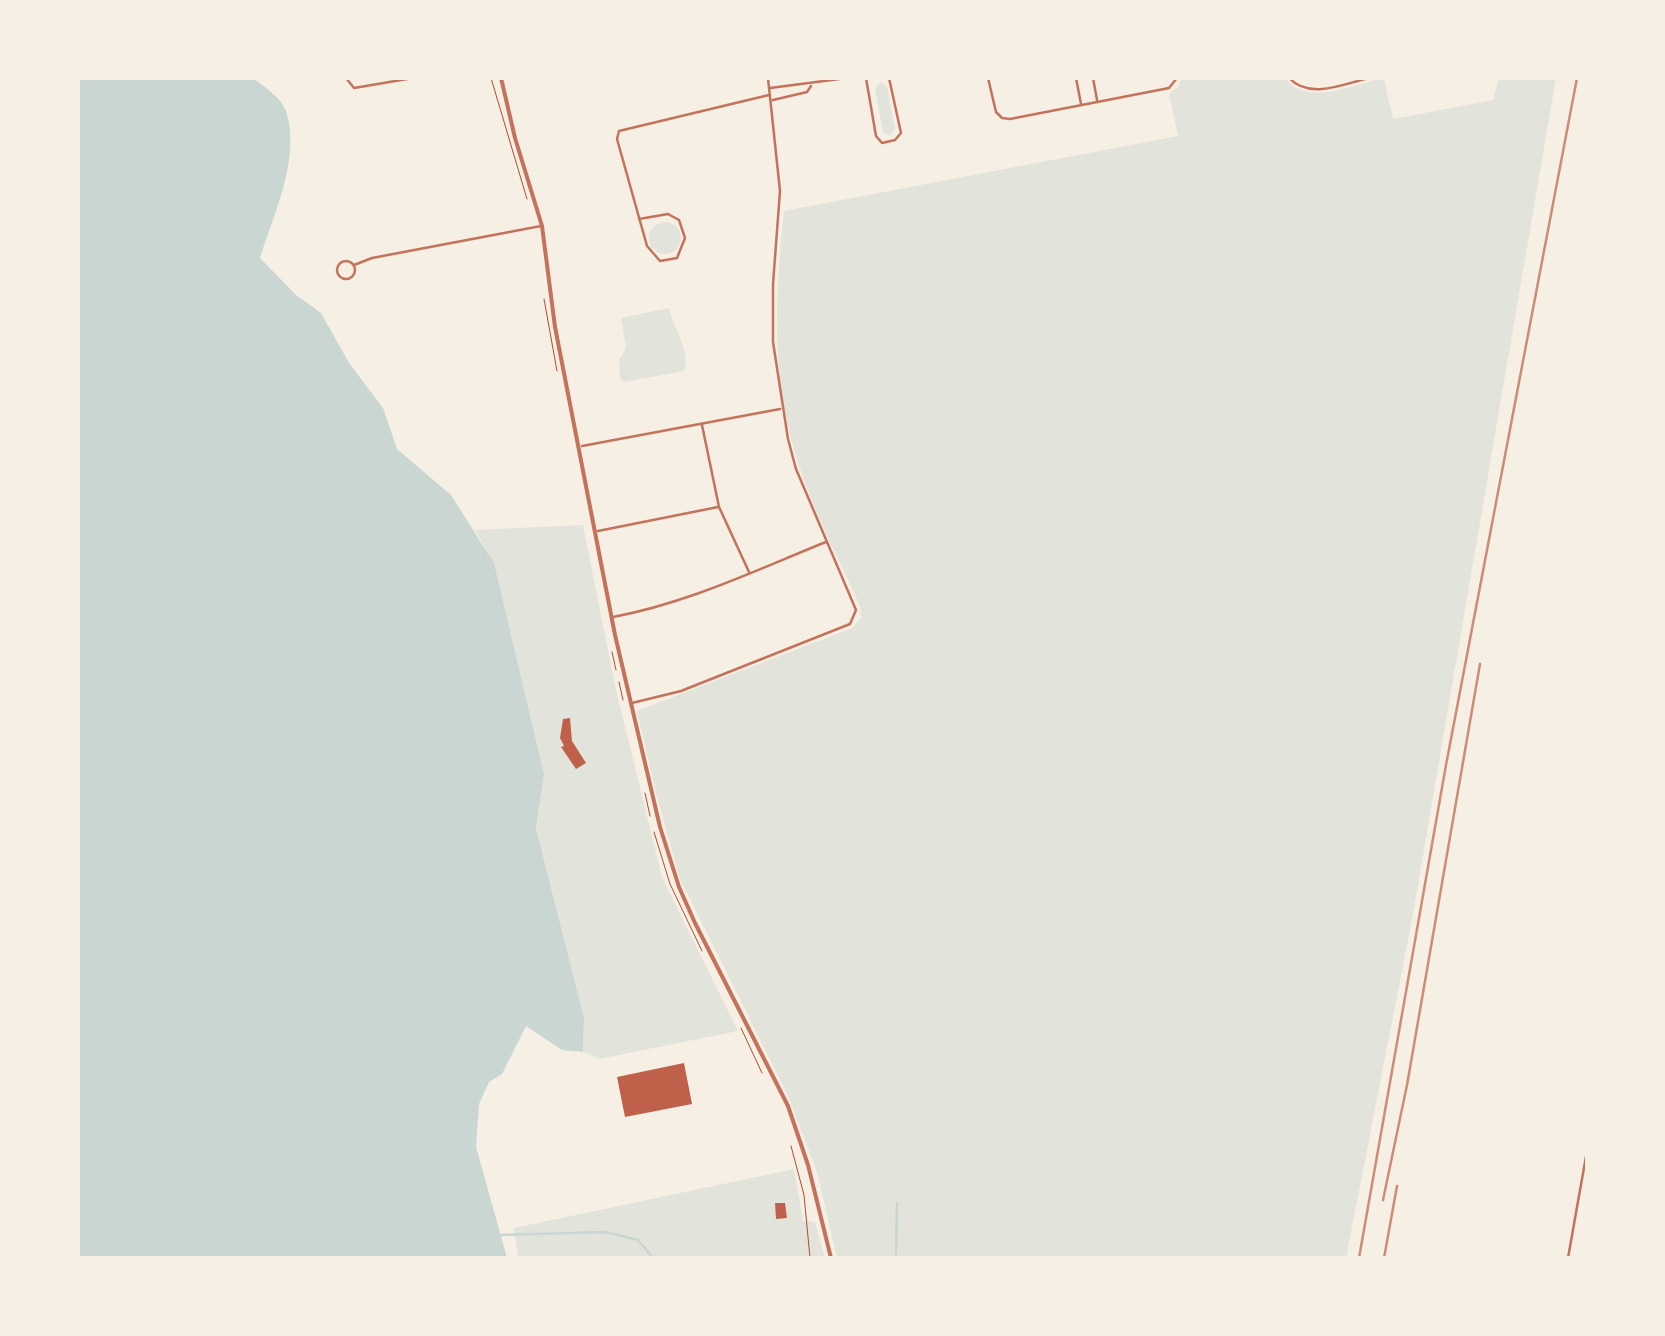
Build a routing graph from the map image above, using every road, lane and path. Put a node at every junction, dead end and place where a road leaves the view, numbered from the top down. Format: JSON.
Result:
{"nodes":[{"id":1,"x":346,"y":78,"type":"edge"},
{"id":2,"x":412,"y":78,"type":"edge"},
{"id":3,"x":502,"y":78,"type":"edge"},
{"id":4,"x":768,"y":78,"type":"edge"},
{"id":5,"x":848,"y":78,"type":"edge"},
{"id":6,"x":866,"y":78,"type":"edge"},
{"id":7,"x":889,"y":78,"type":"edge"},
{"id":8,"x":988,"y":78,"type":"edge"},
{"id":9,"x":1076,"y":78,"type":"edge"},
{"id":10,"x":1093,"y":78,"type":"edge"},
{"id":11,"x":1178,"y":78,"type":"edge"},
{"id":12,"x":1289,"y":78,"type":"edge"},
{"id":13,"x":1369,"y":78,"type":"edge"},
{"id":14,"x":812,"y":85,"type":"junction"},
{"id":15,"x":770,"y":88,"type":"junction"},
{"id":16,"x":771,"y":97,"type":"junction"},
{"id":17,"x":1098,"y":102,"type":"junction"},
{"id":18,"x":1081,"y":106,"type":"junction"},
{"id":19,"x":639,"y":218,"type":"junction"},
{"id":20,"x":542,"y":226,"type":"junction"},
{"id":21,"x":354,"y":265,"type":"dead end"},
{"id":22,"x":783,"y":408,"type":"junction"},
{"id":23,"x":702,"y":424,"type":"junction"},
{"id":24,"x":580,"y":446,"type":"junction"},
{"id":25,"x":719,"y":507,"type":"junction"},
{"id":26,"x":596,"y":532,"type":"junction"},
{"id":27,"x":826,"y":542,"type":"junction"},
{"id":28,"x":749,"y":572,"type":"junction"},
{"id":29,"x":612,"y":617,"type":"junction"},
{"id":30,"x":631,"y":703,"type":"junction"},
{"id":31,"x":1588,"y":1144,"type":"edge"},
{"id":32,"x":791,"y":1146,"type":"dead end"},
{"id":33,"x":810,"y":1258,"type":"edge"},
{"id":34,"x":831,"y":1258,"type":"edge"},
{"id":35,"x":1568,"y":1258,"type":"edge"}],
"edges":[{"from":1,"to":2,"type":"street"},
{"from":3,"to":20,"type":"street"},
{"from":4,"to":15,"type":"street"},
{"from":5,"to":14,"type":"street"},
{"from":6,"to":7,"type":"street"},
{"from":8,"to":18,"type":"street"},
{"from":9,"to":18,"type":"street"},
{"from":10,"to":17,"type":"street"},
{"from":11,"to":17,"type":"street"},
{"from":12,"to":13,"type":"street"},
{"from":14,"to":15,"type":"street"},
{"from":14,"to":16,"type":"street"},
{"from":15,"to":16,"type":"street"},
{"from":16,"to":19,"type":"street"},
{"from":16,"to":22,"type":"street"},
{"from":17,"to":18,"type":"street"},
{"from":19,"to":19,"type":"street"},
{"from":20,"to":21,"type":"street"},
{"from":20,"to":24,"type":"street"},
{"from":22,"to":23,"type":"street"},
{"from":22,"to":27,"type":"street"},
{"from":23,"to":24,"type":"street"},
{"from":23,"to":25,"type":"street"},
{"from":24,"to":26,"type":"street"},
{"from":25,"to":26,"type":"street"},
{"from":25,"to":28,"type":"street"},
{"from":26,"to":29,"type":"street"},
{"from":27,"to":28,"type":"street"},
{"from":27,"to":30,"type":"street"},
{"from":28,"to":29,"type":"street"},
{"from":29,"to":30,"type":"street"},
{"from":30,"to":34,"type":"street"},
{"from":31,"to":35,"type":"street"},
{"from":32,"to":33,"type":"path"}]}
